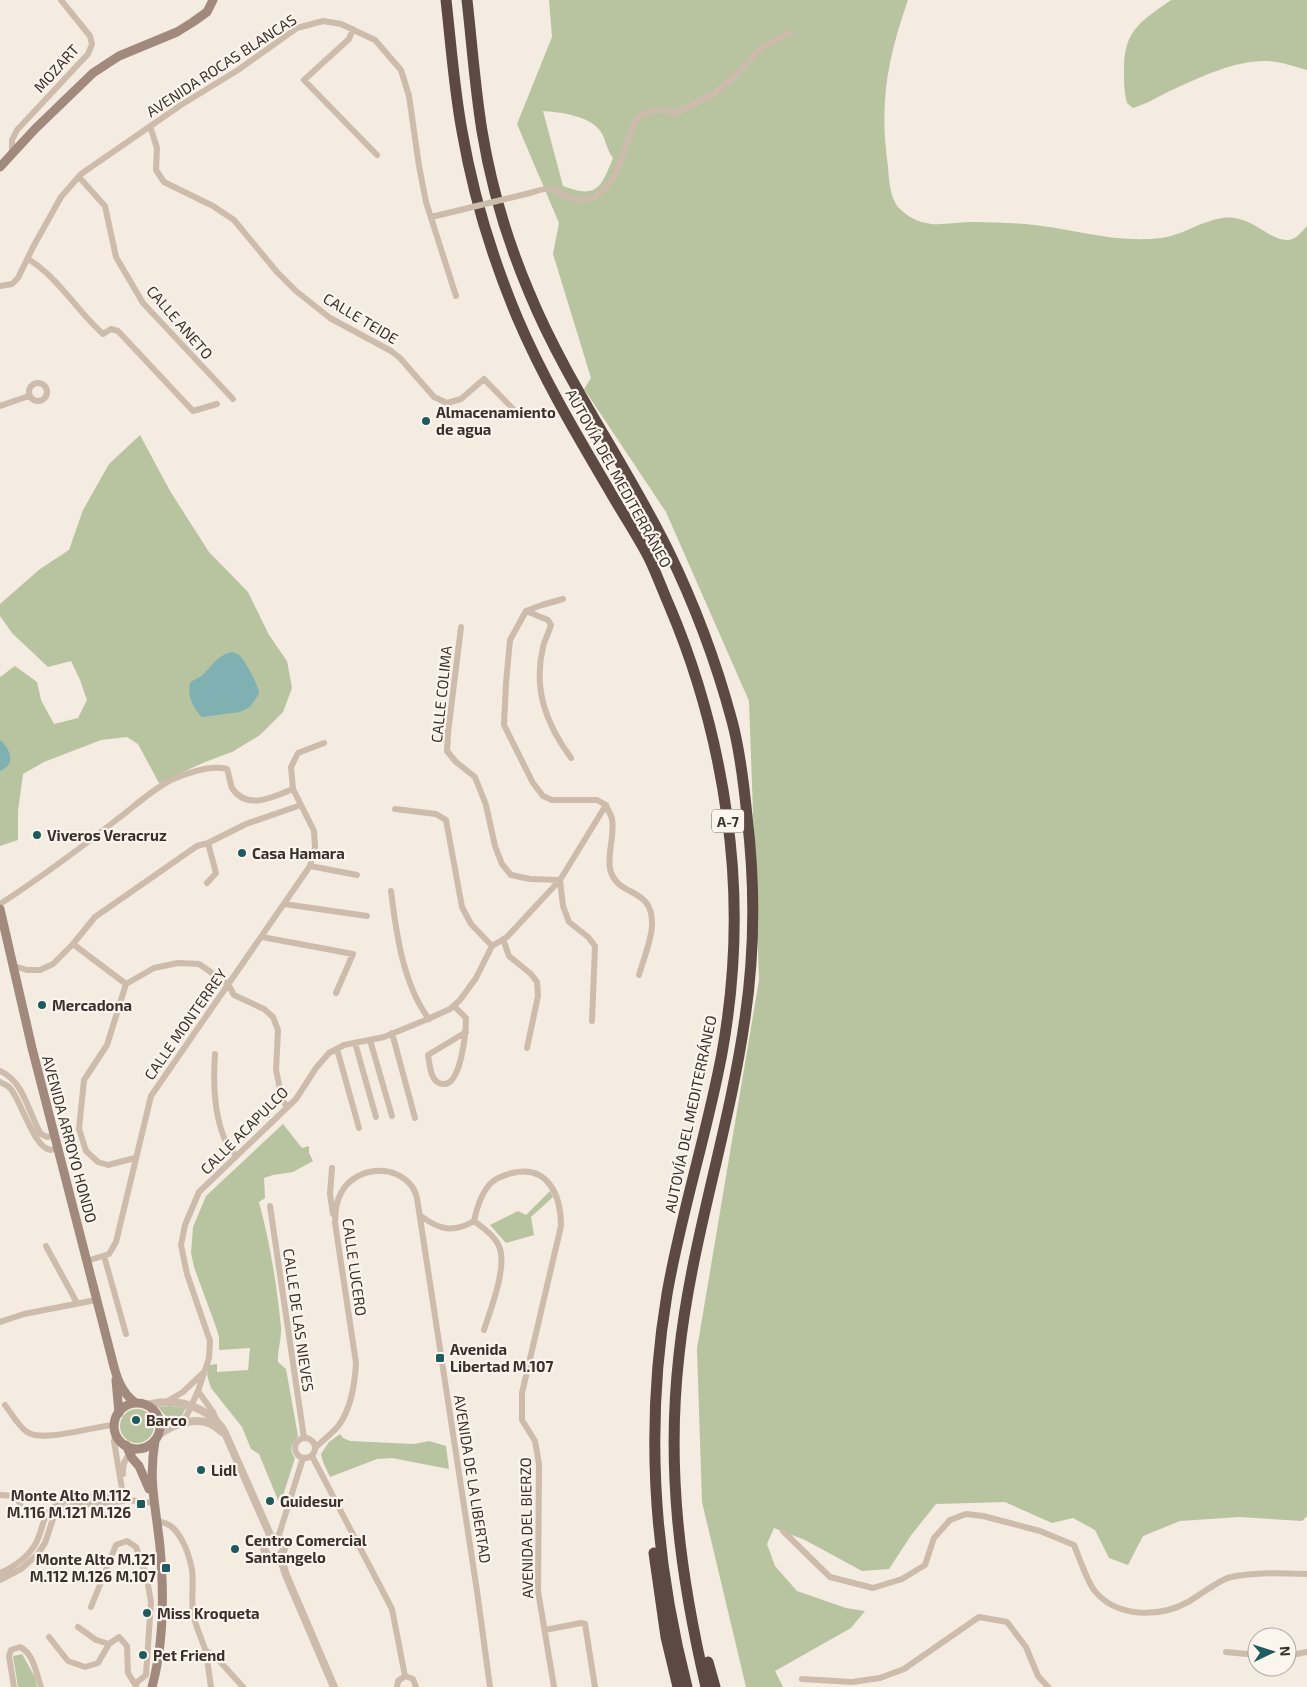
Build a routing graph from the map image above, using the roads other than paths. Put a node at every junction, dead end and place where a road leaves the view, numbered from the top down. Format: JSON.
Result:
{"nodes":[{"id":1,"x":61,"y":0,"type":"edge"},
{"id":2,"x":213,"y":0,"type":"edge"},
{"id":3,"x":446,"y":0,"type":"edge"},
{"id":4,"x":467,"y":0,"type":"edge"},
{"id":5,"x":353,"y":29,"type":"junction"},
{"id":6,"x":790,"y":32,"type":"dead end"},
{"id":7,"x":150,"y":126,"type":"junction"},
{"id":8,"x":12,"y":154,"type":"junction"},
{"id":9,"x":377,"y":155,"type":"dead end"},
{"id":10,"x":0,"y":168,"type":"edge"},
{"id":11,"x":79,"y":177,"type":"junction"},
{"id":12,"x":431,"y":217,"type":"junction"},
{"id":13,"x":28,"y":258,"type":"junction"},
{"id":14,"x":0,"y":286,"type":"edge"},
{"id":15,"x":456,"y":296,"type":"dead end"},
{"id":16,"x":29,"y":396,"type":"dead end"},
{"id":17,"x":233,"y":399,"type":"dead end"},
{"id":18,"x":217,"y":404,"type":"dead end"},
{"id":19,"x":0,"y":406,"type":"edge"},
{"id":20,"x":518,"y":414,"type":"dead end"},
{"id":21,"x":563,"y":599,"type":"dead end"},
{"id":22,"x":526,"y":611,"type":"junction"},
{"id":23,"x":461,"y":627,"type":"dead end"},
{"id":24,"x":324,"y":743,"type":"dead end"},
{"id":25,"x":571,"y":758,"type":"dead end"},
{"id":26,"x":293,"y":789,"type":"junction"},
{"id":27,"x":301,"y":805,"type":"junction"},
{"id":28,"x":606,"y":805,"type":"junction"},
{"id":29,"x":395,"y":809,"type":"dead end"},
{"id":30,"x":208,"y":843,"type":"junction"},
{"id":31,"x":310,"y":866,"type":"junction"},
{"id":32,"x":357,"y":875,"type":"dead end"},
{"id":33,"x":560,"y":880,"type":"junction"},
{"id":34,"x":207,"y":883,"type":"dead end"},
{"id":35,"x":391,"y":891,"type":"dead end"},
{"id":36,"x":0,"y":904,"type":"edge"},
{"id":37,"x":284,"y":904,"type":"junction"},
{"id":38,"x":0,"y":909,"type":"edge"},
{"id":39,"x":367,"y":916,"type":"dead end"},
{"id":40,"x":262,"y":937,"type":"junction"},
{"id":41,"x":502,"y":939,"type":"junction"},
{"id":42,"x":73,"y":944,"type":"junction"},
{"id":43,"x":492,"y":946,"type":"junction"},
{"id":44,"x":14,"y":966,"type":"junction"},
{"id":45,"x":639,"y":975,"type":"dead end"},
{"id":46,"x":126,"y":984,"type":"junction"},
{"id":47,"x":228,"y":984,"type":"junction"},
{"id":48,"x":336,"y":993,"type":"dead end"},
{"id":49,"x":454,"y":1006,"type":"junction"},
{"id":50,"x":429,"y":1019,"type":"junction"},
{"id":51,"x":592,"y":1021,"type":"dead end"},
{"id":52,"x":466,"y":1032,"type":"junction"},
{"id":53,"x":392,"y":1033,"type":"junction"},
{"id":54,"x":370,"y":1040,"type":"junction"},
{"id":55,"x":355,"y":1043,"type":"junction"},
{"id":56,"x":527,"y":1048,"type":"dead end"},
{"id":57,"x":337,"y":1049,"type":"junction"},
{"id":58,"x":214,"y":1054,"type":"dead end"},
{"id":59,"x":0,"y":1071,"type":"edge"},
{"id":60,"x":0,"y":1082,"type":"edge"},
{"id":61,"x":287,"y":1107,"type":"junction"},
{"id":62,"x":392,"y":1116,"type":"dead end"},
{"id":63,"x":376,"y":1117,"type":"dead end"},
{"id":64,"x":415,"y":1118,"type":"dead end"},
{"id":65,"x":359,"y":1128,"type":"dead end"},
{"id":66,"x":55,"y":1134,"type":"junction"},
{"id":67,"x":58,"y":1148,"type":"junction"},
{"id":68,"x":236,"y":1156,"type":"junction"},
{"id":69,"x":135,"y":1158,"type":"junction"},
{"id":70,"x":332,"y":1168,"type":"dead end"},
{"id":71,"x":270,"y":1206,"type":"dead end"},
{"id":72,"x":421,"y":1216,"type":"junction"},
{"id":73,"x":474,"y":1221,"type":"junction"},
{"id":74,"x":334,"y":1223,"type":"junction"},
{"id":75,"x":46,"y":1246,"type":"dead end"},
{"id":76,"x":104,"y":1256,"type":"junction"},
{"id":77,"x":87,"y":1261,"type":"junction"},
{"id":78,"x":96,"y":1300,"type":"junction"},
{"id":79,"x":77,"y":1304,"type":"junction"},
{"id":80,"x":0,"y":1322,"type":"edge"},
{"id":81,"x":484,"y":1330,"type":"dead end"},
{"id":82,"x":126,"y":1334,"type":"dead end"},
{"id":83,"x":204,"y":1372,"type":"junction"},
{"id":84,"x":116,"y":1375,"type":"junction"},
{"id":85,"x":198,"y":1391,"type":"junction"},
{"id":86,"x":165,"y":1402,"type":"junction"},
{"id":87,"x":136,"y":1403,"type":"junction"},
{"id":88,"x":5,"y":1405,"type":"dead end"},
{"id":89,"x":146,"y":1405,"type":"junction"},
{"id":90,"x":191,"y":1406,"type":"junction"},
{"id":91,"x":119,"y":1412,"type":"junction"},
{"id":92,"x":217,"y":1421,"type":"junction"},
{"id":93,"x":180,"y":1423,"type":"junction"},
{"id":94,"x":115,"y":1429,"type":"junction"},
{"id":95,"x":156,"y":1438,"type":"junction"},
{"id":96,"x":304,"y":1438,"type":"junction"},
{"id":97,"x":228,"y":1441,"type":"junction"},
{"id":98,"x":316,"y":1446,"type":"junction"},
{"id":99,"x":131,"y":1449,"type":"junction"},
{"id":100,"x":312,"y":1456,"type":"junction"},
{"id":101,"x":303,"y":1458,"type":"junction"},
{"id":102,"x":655,"y":1462,"type":"junction"},
{"id":103,"x":0,"y":1495,"type":"edge"},
{"id":104,"x":128,"y":1500,"type":"junction"},
{"id":105,"x":153,"y":1503,"type":"junction"},
{"id":106,"x":20,"y":1504,"type":"dead end"},
{"id":107,"x":157,"y":1522,"type":"junction"},
{"id":108,"x":783,"y":1531,"type":"dead end"},
{"id":109,"x":275,"y":1538,"type":"junction"},
{"id":110,"x":679,"y":1539,"type":"junction"},
{"id":111,"x":280,"y":1556,"type":"junction"},
{"id":112,"x":0,"y":1573,"type":"edge"},
{"id":113,"x":1307,"y":1574,"type":"edge"},
{"id":114,"x":0,"y":1580,"type":"edge"},
{"id":115,"x":92,"y":1606,"type":"dead end"},
{"id":116,"x":78,"y":1627,"type":"dead end"},
{"id":117,"x":545,"y":1630,"type":"junction"},
{"id":118,"x":49,"y":1637,"type":"dead end"},
{"id":119,"x":109,"y":1644,"type":"junction"},
{"id":120,"x":205,"y":1650,"type":"junction"},
{"id":121,"x":1226,"y":1652,"type":"dead end"},
{"id":122,"x":1247,"y":1654,"type":"edge"},
{"id":123,"x":405,"y":1676,"type":"junction"},
{"id":124,"x":802,"y":1679,"type":"dead end"},
{"id":125,"x":136,"y":1685,"type":"edge"},
{"id":126,"x":14,"y":1687,"type":"edge"},
{"id":127,"x":41,"y":1687,"type":"edge"},
{"id":128,"x":152,"y":1687,"type":"edge"},
{"id":129,"x":211,"y":1687,"type":"edge"},
{"id":130,"x":243,"y":1687,"type":"edge"},
{"id":131,"x":334,"y":1687,"type":"edge"},
{"id":132,"x":397,"y":1687,"type":"edge"},
{"id":133,"x":416,"y":1687,"type":"edge"},
{"id":134,"x":490,"y":1687,"type":"edge"},
{"id":135,"x":554,"y":1687,"type":"edge"},
{"id":136,"x":595,"y":1687,"type":"edge"},
{"id":137,"x":678,"y":1687,"type":"edge"},
{"id":138,"x":687,"y":1687,"type":"edge"},
{"id":139,"x":706,"y":1687,"type":"edge"},
{"id":140,"x":715,"y":1687,"type":"edge"},
{"id":141,"x":1048,"y":1687,"type":"edge"}],
"edges":[{"from":1,"to":8,"type":"street","name":"MOZART"},
{"from":2,"to":8,"type":"main road"},
{"from":3,"to":102,"type":"highway","name":"AUTOVÍA DEL MEDITERRÁNEO","number":"A-7"},
{"from":4,"to":110,"type":"highway","name":"AUTOVÍA DEL MEDITERRÁNEO","number":"A-7"},
{"from":5,"to":7,"type":"street","name":"AVENIDA ROCAS BLANCAS"},
{"from":5,"to":9,"type":"street"},
{"from":5,"to":12,"type":"street","name":"AVENIDA ROCAS BLANCAS"},
{"from":6,"to":12,"type":"street","bridge":true},
{"from":7,"to":11,"type":"street","name":"AVENIDA ROCAS BLANCAS"},
{"from":7,"to":20,"type":"street","name":"CALLE TEIDE"},
{"from":8,"to":10,"type":"main road"},
{"from":11,"to":13,"type":"street","name":"AVENIDA ROCAS BLANCAS"},
{"from":11,"to":17,"type":"street","name":"CALLE ANETO"},
{"from":12,"to":15,"type":"street","name":"AVENIDA ROCAS BLANCAS"},
{"from":13,"to":14,"type":"street","name":"AVENIDA ROCAS BLANCAS"},
{"from":13,"to":18,"type":"street"},
{"from":16,"to":19,"type":"street"},
{"from":21,"to":22,"type":"street"},
{"from":22,"to":25,"type":"street"},
{"from":22,"to":28,"type":"street"},
{"from":23,"to":33,"type":"street","name":"CALLE COLIMA"},
{"from":24,"to":26,"type":"street"},
{"from":26,"to":27,"type":"street","name":"CALLE MONTERREY"},
{"from":26,"to":36,"type":"street"},
{"from":27,"to":30,"type":"street"},
{"from":27,"to":31,"type":"street","name":"CALLE MONTERREY"},
{"from":28,"to":33,"type":"street","name":"CALLE ACAPULCO"},
{"from":28,"to":45,"type":"street"},
{"from":29,"to":43,"type":"street"},
{"from":30,"to":34,"type":"street"},
{"from":30,"to":42,"type":"street"},
{"from":31,"to":32,"type":"street"},
{"from":31,"to":37,"type":"street","name":"CALLE MONTERREY"},
{"from":33,"to":41,"type":"street","name":"CALLE ACAPULCO"},
{"from":33,"to":51,"type":"street"},
{"from":35,"to":50,"type":"street"},
{"from":37,"to":39,"type":"street"},
{"from":37,"to":40,"type":"street","name":"CALLE MONTERREY"},
{"from":38,"to":44,"type":"main road","name":"AVENIDA ARROYO HONDO"},
{"from":40,"to":47,"type":"street","name":"CALLE MONTERREY"},
{"from":40,"to":48,"type":"street"},
{"from":41,"to":43,"type":"street","name":"CALLE ACAPULCO"},
{"from":41,"to":56,"type":"street"},
{"from":42,"to":44,"type":"street"},
{"from":42,"to":46,"type":"street"},
{"from":43,"to":49,"type":"street","name":"CALLE ACAPULCO"},
{"from":44,"to":66,"type":"main road","name":"AVENIDA ARROYO HONDO"},
{"from":46,"to":47,"type":"street"},
{"from":46,"to":69,"type":"street"},
{"from":47,"to":61,"type":"street"},
{"from":47,"to":69,"type":"street","name":"CALLE MONTERREY"},
{"from":49,"to":50,"type":"street","name":"CALLE ACAPULCO"},
{"from":49,"to":52,"type":"street"},
{"from":50,"to":53,"type":"street","name":"CALLE ACAPULCO"},
{"from":52,"to":52,"type":"street"},
{"from":53,"to":54,"type":"street","name":"CALLE ACAPULCO"},
{"from":53,"to":64,"type":"street"},
{"from":54,"to":55,"type":"street","name":"CALLE ACAPULCO"},
{"from":54,"to":62,"type":"street"},
{"from":55,"to":57,"type":"street","name":"CALLE ACAPULCO"},
{"from":55,"to":63,"type":"street"},
{"from":57,"to":61,"type":"street","name":"CALLE ACAPULCO"},
{"from":57,"to":65,"type":"street"},
{"from":58,"to":68,"type":"street"},
{"from":59,"to":66,"type":"street"},
{"from":60,"to":67,"type":"street"},
{"from":61,"to":68,"type":"street","name":"CALLE ACAPULCO"},
{"from":66,"to":67,"type":"main road","name":"AVENIDA ARROYO HONDO"},
{"from":67,"to":77,"type":"main road","name":"AVENIDA ARROYO HONDO"},
{"from":68,"to":83,"type":"street","name":"CALLE ACAPULCO"},
{"from":69,"to":76,"type":"street","name":"CALLE MONTERREY"},
{"from":70,"to":74,"type":"street"},
{"from":71,"to":96,"type":"street","name":"CALLE DE LAS NIEVES"},
{"from":72,"to":73,"type":"street"},
{"from":72,"to":74,"type":"street","name":"CALLE LUCERO"},
{"from":72,"to":134,"type":"street","name":"AVENIDA DE LA LIBERTAD"},
{"from":73,"to":81,"type":"street"},
{"from":73,"to":117,"type":"street","name":"AVENIDA DEL BIERZO"},
{"from":74,"to":98,"type":"street","name":"CALLE LUCERO"},
{"from":75,"to":79,"type":"street"},
{"from":76,"to":77,"type":"street"},
{"from":76,"to":82,"type":"street"},
{"from":77,"to":78,"type":"main road","name":"AVENIDA ARROYO HONDO"},
{"from":78,"to":79,"type":"street"},
{"from":78,"to":84,"type":"main road","name":"AVENIDA ARROYO HONDO"},
{"from":79,"to":80,"type":"street"},
{"from":83,"to":85,"type":"street","name":"CALLE ACAPULCO"},
{"from":83,"to":86,"type":"street"},
{"from":84,"to":87,"type":"main road","name":"AVENIDA ARROYO HONDO"},
{"from":84,"to":91,"type":"main road","name":"AVENIDA ARROYO HONDO"},
{"from":85,"to":90,"type":"street","name":"CALLE ACAPULCO"},
{"from":85,"to":92,"type":"street"},
{"from":86,"to":89,"type":"street"},
{"from":86,"to":90,"type":"street"},
{"from":87,"to":89,"type":"main road"},
{"from":87,"to":91,"type":"main road"},
{"from":88,"to":94,"type":"street"},
{"from":89,"to":95,"type":"main road"},
{"from":90,"to":92,"type":"street"},
{"from":90,"to":93,"type":"street","name":"CALLE ACAPULCO"},
{"from":91,"to":94,"type":"main road"},
{"from":92,"to":97,"type":"street"},
{"from":93,"to":95,"type":"street"},
{"from":93,"to":97,"type":"street"},
{"from":94,"to":99,"type":"main road"},
{"from":94,"to":112,"type":"street"},
{"from":95,"to":99,"type":"main road"},
{"from":95,"to":105,"type":"main road"},
{"from":96,"to":98,"type":"street"},
{"from":96,"to":101,"type":"street"},
{"from":97,"to":109,"type":"street"},
{"from":98,"to":100,"type":"street"},
{"from":99,"to":104,"type":"street"},
{"from":99,"to":105,"type":"main road"},
{"from":100,"to":101,"type":"street"},
{"from":100,"to":123,"type":"street"},
{"from":101,"to":109,"type":"street"},
{"from":102,"to":137,"type":"highway"},
{"from":102,"to":138,"type":"highway","name":"AUTOVÍA DEL MEDITERRÁNEO","number":"A-7"},
{"from":103,"to":106,"type":"street"},
{"from":104,"to":105,"type":"street"},
{"from":104,"to":114,"type":"street"},
{"from":105,"to":107,"type":"main road"},
{"from":107,"to":120,"type":"street"},
{"from":107,"to":128,"type":"main road"},
{"from":108,"to":113,"type":"street"},
{"from":109,"to":111,"type":"street"},
{"from":109,"to":111,"type":"street"},
{"from":110,"to":139,"type":"highway","name":"AUTOVÍA DEL MEDITERRÁNEO","number":"A-7"},
{"from":110,"to":140,"type":"highway"},
{"from":111,"to":131,"type":"street"},
{"from":115,"to":125,"type":"street"},
{"from":116,"to":119,"type":"street"},
{"from":117,"to":135,"type":"street","name":"AVENIDA DEL BIERZO"},
{"from":117,"to":136,"type":"street"},
{"from":118,"to":119,"type":"street"},
{"from":119,"to":125,"type":"street"},
{"from":120,"to":129,"type":"street"},
{"from":120,"to":130,"type":"street"},
{"from":121,"to":122,"type":"street"},
{"from":123,"to":132,"type":"street"},
{"from":123,"to":133,"type":"street"},
{"from":124,"to":141,"type":"street"},
{"from":126,"to":127,"type":"street"}]}
